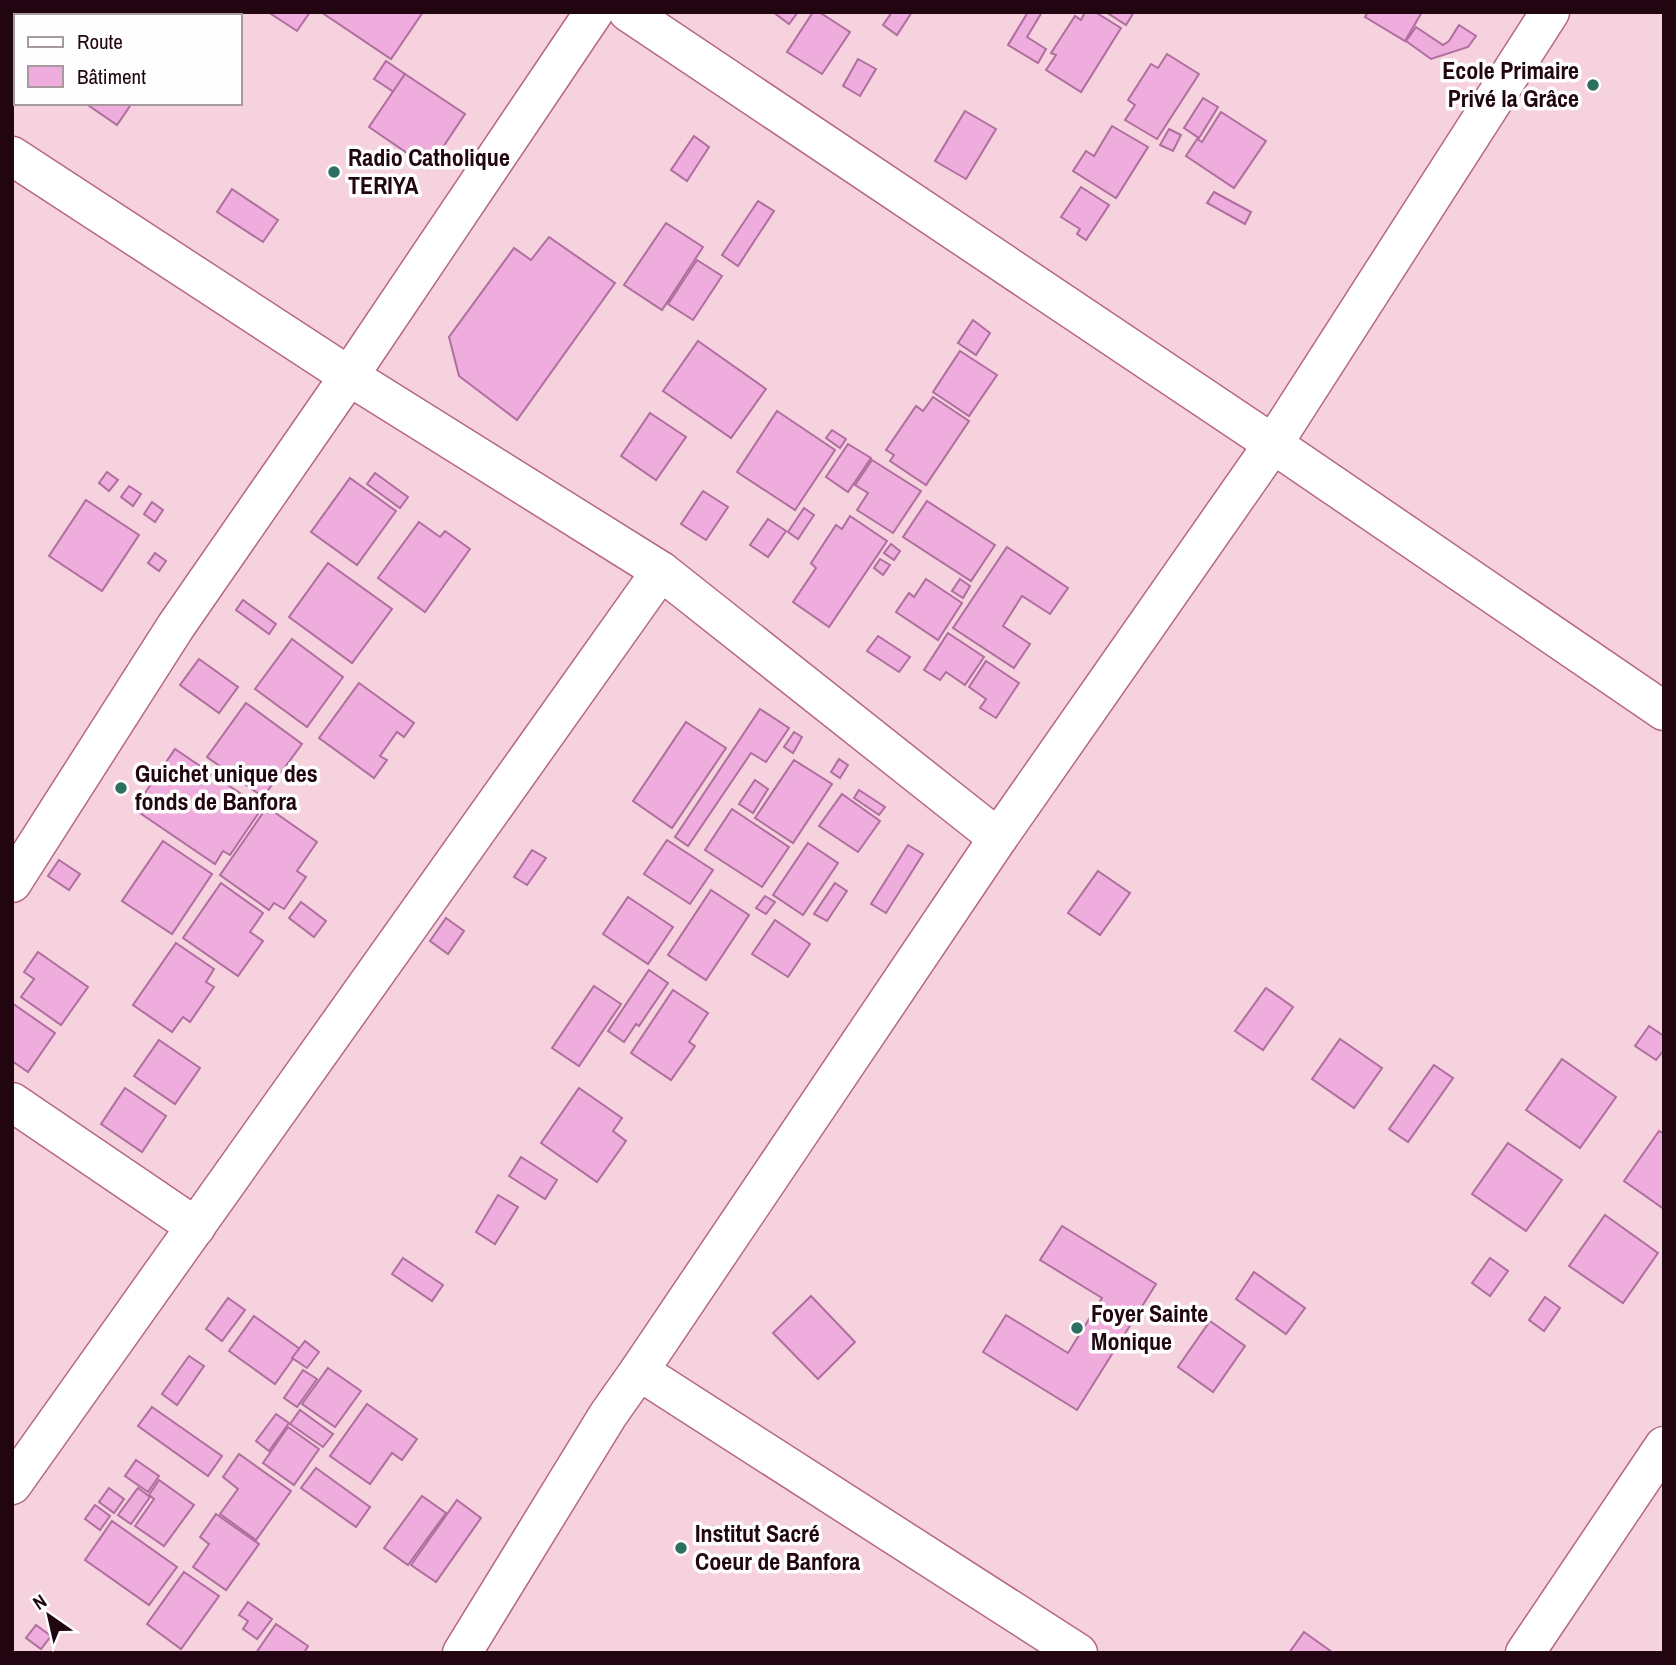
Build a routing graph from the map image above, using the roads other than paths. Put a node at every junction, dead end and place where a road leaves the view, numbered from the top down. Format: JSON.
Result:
{"nodes":[{"id":1,"x":594,"y":12,"type":"edge"},
{"id":2,"x":628,"y":12,"type":"edge"},
{"id":3,"x":1550,"y":12,"type":"edge"},
{"id":4,"x":12,"y":156,"type":"edge"},
{"id":5,"x":349,"y":376,"type":"junction"},
{"id":6,"x":1272,"y":444,"type":"junction"},
{"id":7,"x":661,"y":570,"type":"junction"},
{"id":8,"x":1664,"y":711,"type":"edge"},
{"id":9,"x":998,"y":838,"type":"junction"},
{"id":10,"x":12,"y":883,"type":"edge"},
{"id":11,"x":12,"y":1102,"type":"edge"},
{"id":12,"x":196,"y":1227,"type":"junction"},
{"id":13,"x":639,"y":1371,"type":"junction"},
{"id":14,"x":1664,"y":1446,"type":"edge"},
{"id":15,"x":12,"y":1485,"type":"edge"},
{"id":16,"x":463,"y":1653,"type":"edge"},
{"id":17,"x":1078,"y":1653,"type":"edge"},
{"id":18,"x":1525,"y":1653,"type":"edge"}],
"edges":[{"from":1,"to":5,"type":"street"},
{"from":2,"to":6,"type":"street"},
{"from":3,"to":6,"type":"street"},
{"from":4,"to":5,"type":"street"},
{"from":5,"to":7,"type":"street"},
{"from":5,"to":10,"type":"street"},
{"from":6,"to":8,"type":"street"},
{"from":6,"to":9,"type":"street"},
{"from":7,"to":9,"type":"street"},
{"from":7,"to":12,"type":"street"},
{"from":9,"to":13,"type":"street"},
{"from":11,"to":12,"type":"street"},
{"from":12,"to":15,"type":"street"},
{"from":13,"to":16,"type":"street"},
{"from":13,"to":17,"type":"street"},
{"from":14,"to":18,"type":"street"}]}
